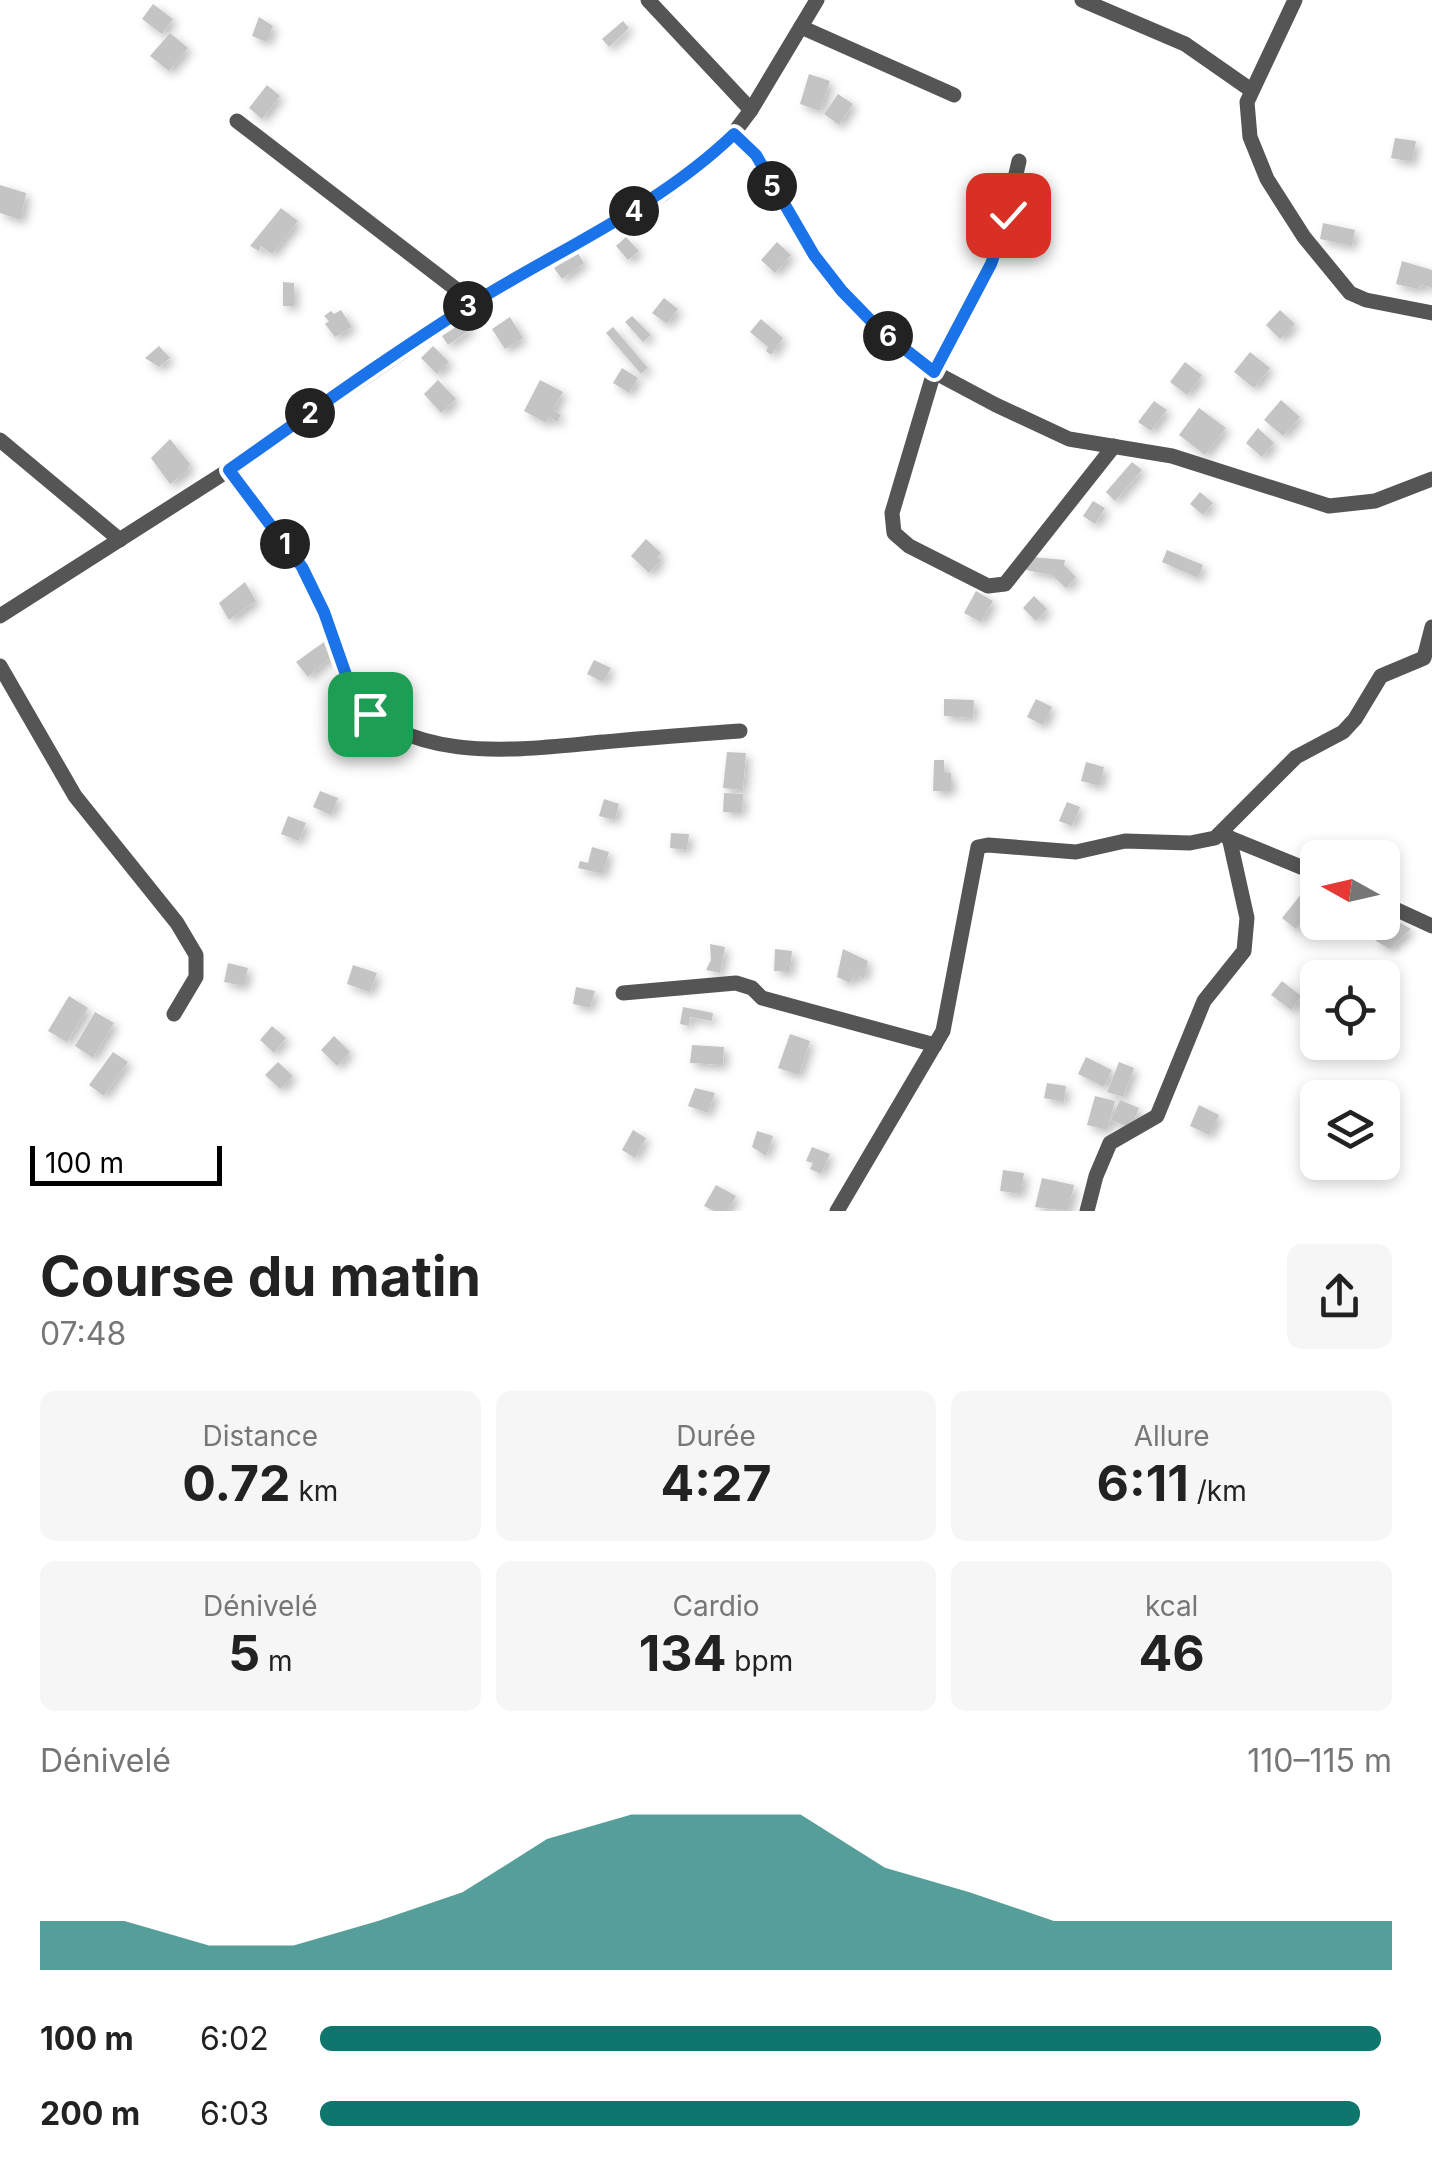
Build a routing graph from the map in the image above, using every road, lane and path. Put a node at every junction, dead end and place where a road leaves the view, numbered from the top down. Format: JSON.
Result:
{"nodes":[{"id":1,"x":648,"y":0,"type":"edge"},
{"id":2,"x":818,"y":0,"type":"edge"},
{"id":3,"x":1082,"y":0,"type":"edge"},
{"id":4,"x":1295,"y":0,"type":"edge"},
{"id":5,"x":801,"y":26,"type":"junction"},
{"id":6,"x":1250,"y":90,"type":"junction"},
{"id":7,"x":954,"y":95,"type":"dead end"},
{"id":8,"x":752,"y":110,"type":"junction"},
{"id":9,"x":237,"y":121,"type":"dead end"},
{"id":10,"x":734,"y":134,"type":"junction"},
{"id":11,"x":1019,"y":160,"type":"dead end"},
{"id":12,"x":474,"y":303,"type":"junction"},
{"id":13,"x":1432,"y":312,"type":"edge"},
{"id":14,"x":934,"y":372,"type":"junction"},
{"id":15,"x":0,"y":440,"type":"edge"},
{"id":16,"x":1114,"y":446,"type":"junction"},
{"id":17,"x":229,"y":470,"type":"junction"},
{"id":18,"x":1432,"y":479,"type":"edge"},
{"id":19,"x":120,"y":540,"type":"junction"},
{"id":20,"x":0,"y":616,"type":"edge"},
{"id":21,"x":1432,"y":627,"type":"edge"},
{"id":22,"x":0,"y":666,"type":"edge"},
{"id":23,"x":740,"y":730,"type":"dead end"},
{"id":24,"x":1225,"y":836,"type":"junction"},
{"id":25,"x":1300,"y":867,"type":"edge"},
{"id":26,"x":1400,"y":911,"type":"edge"},
{"id":27,"x":1432,"y":926,"type":"edge"},
{"id":28,"x":623,"y":993,"type":"dead end"},
{"id":29,"x":174,"y":1014,"type":"dead end"},
{"id":30,"x":935,"y":1045,"type":"junction"},
{"id":31,"x":837,"y":1211,"type":"edge"},
{"id":32,"x":1087,"y":1211,"type":"edge"}],
"edges":[{"from":1,"to":8,"type":"street"},
{"from":2,"to":5,"type":"street"},
{"from":3,"to":6,"type":"street"},
{"from":4,"to":6,"type":"street"},
{"from":5,"to":7,"type":"street"},
{"from":5,"to":8,"type":"street"},
{"from":6,"to":13,"type":"street"},
{"from":8,"to":10,"type":"street"},
{"from":9,"to":12,"type":"street"},
{"from":10,"to":12,"type":"street"},
{"from":10,"to":14,"type":"street"},
{"from":11,"to":14,"type":"street"},
{"from":12,"to":17,"type":"street"},
{"from":14,"to":16,"type":"street"},
{"from":14,"to":16,"type":"street"},
{"from":15,"to":19,"type":"street"},
{"from":16,"to":18,"type":"street"},
{"from":17,"to":19,"type":"street"},
{"from":17,"to":23,"type":"street"},
{"from":19,"to":20,"type":"street"},
{"from":21,"to":24,"type":"street"},
{"from":22,"to":29,"type":"street"},
{"from":24,"to":25,"type":"street"},
{"from":24,"to":30,"type":"street"},
{"from":24,"to":32,"type":"street"},
{"from":26,"to":27,"type":"street"},
{"from":28,"to":30,"type":"street"},
{"from":30,"to":31,"type":"street"}]}
